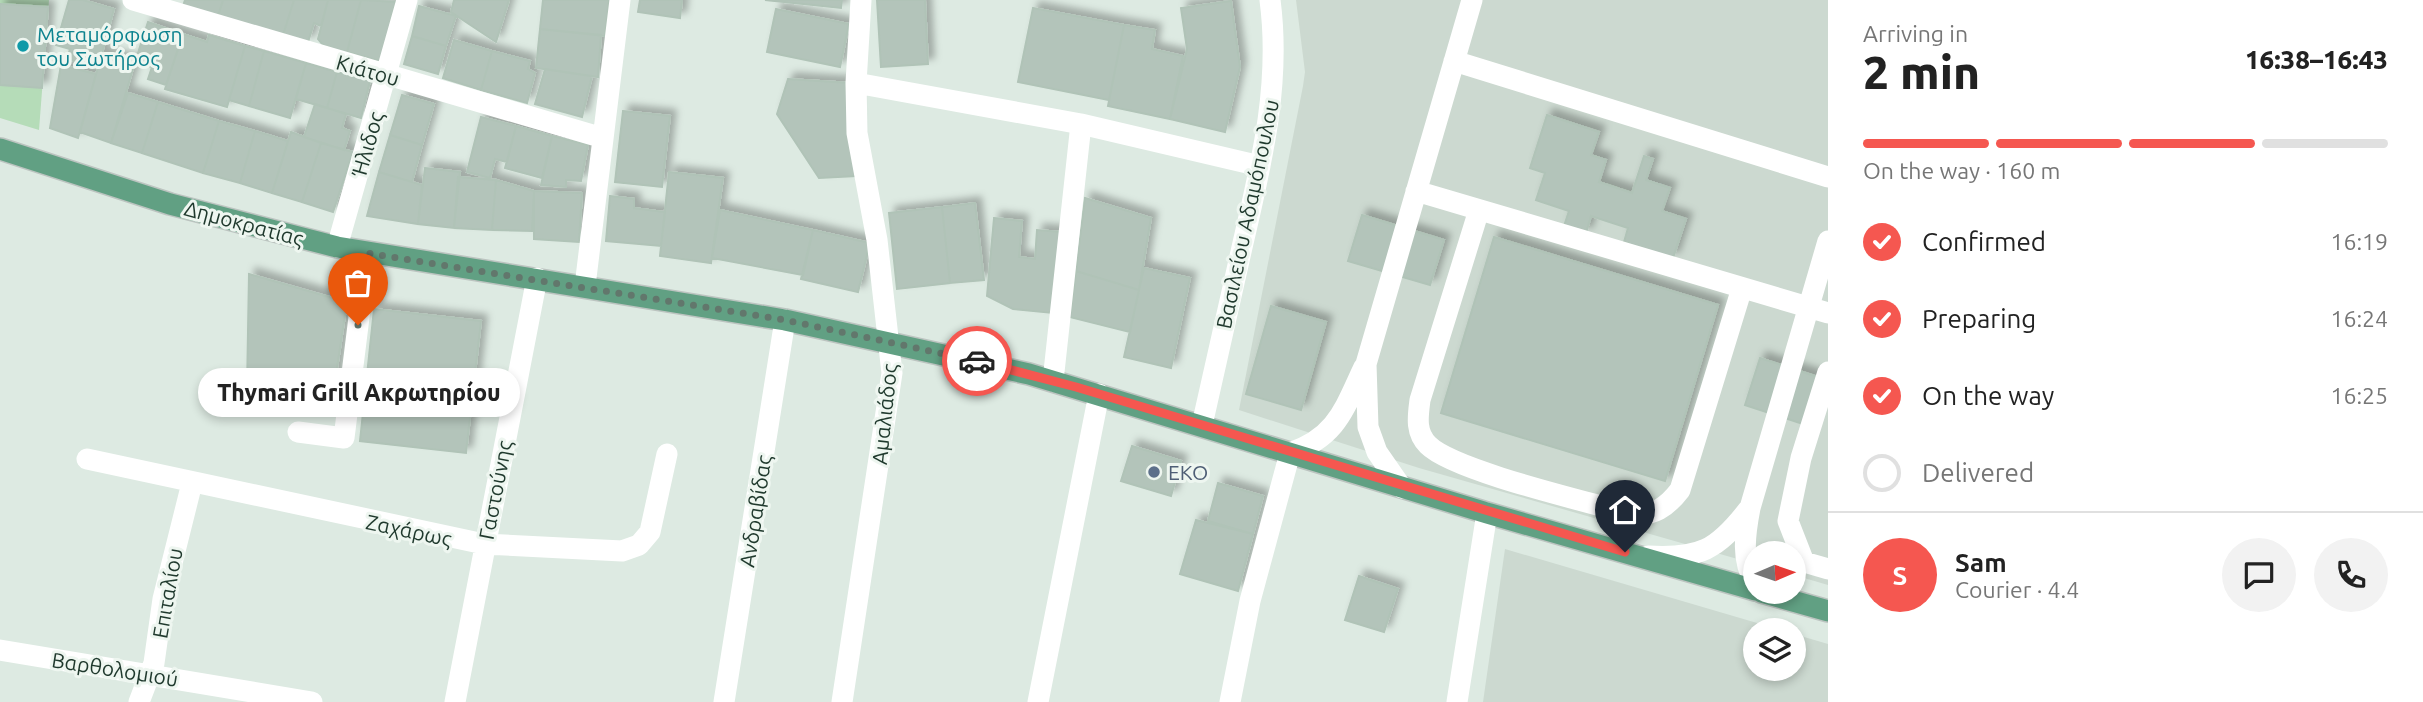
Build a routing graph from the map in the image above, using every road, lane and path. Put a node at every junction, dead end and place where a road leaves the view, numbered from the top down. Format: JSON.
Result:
{"nodes":[{"id":1,"x":133,"y":0,"type":"edge"},
{"id":2,"x":407,"y":0,"type":"edge"},
{"id":3,"x":620,"y":0,"type":"edge"},
{"id":4,"x":861,"y":0,"type":"edge"},
{"id":5,"x":1270,"y":0,"type":"edge"},
{"id":6,"x":1472,"y":0,"type":"edge"},
{"id":7,"x":1454,"y":61,"type":"junction"},
{"id":8,"x":386,"y":75,"type":"junction"},
{"id":9,"x":856,"y":83,"type":"junction"},
{"id":10,"x":1081,"y":124,"type":"junction"},
{"id":11,"x":603,"y":138,"type":"junction"},
{"id":12,"x":0,"y":149,"type":"edge"},
{"id":13,"x":1260,"y":166,"type":"junction"},
{"id":14,"x":1828,"y":177,"type":"edge"},
{"id":15,"x":1416,"y":191,"type":"junction"},
{"id":16,"x":1479,"y":210,"type":"junction"},
{"id":17,"x":1828,"y":241,"type":"edge"},
{"id":18,"x":337,"y":247,"type":"junction"},
{"id":19,"x":367,"y":253,"type":"junction"},
{"id":20,"x":537,"y":278,"type":"junction"},
{"id":21,"x":585,"y":286,"type":"junction"},
{"id":22,"x":1741,"y":288,"type":"junction"},
{"id":23,"x":1818,"y":310,"type":"edge"},
{"id":24,"x":785,"y":320,"type":"junction"},
{"id":25,"x":891,"y":341,"type":"junction"},
{"id":26,"x":1366,"y":364,"type":"junction"},
{"id":27,"x":1828,"y":372,"type":"edge"},
{"id":28,"x":1053,"y":381,"type":"junction"},
{"id":29,"x":1099,"y":394,"type":"junction"},
{"id":30,"x":1202,"y":425,"type":"junction"},
{"id":31,"x":298,"y":432,"type":"dead end"},
{"id":32,"x":1290,"y":453,"type":"junction"},
{"id":33,"x":667,"y":454,"type":"dead end"},
{"id":34,"x":87,"y":459,"type":"dead end"},
{"id":35,"x":192,"y":483,"type":"junction"},
{"id":36,"x":1402,"y":488,"type":"junction"},
{"id":37,"x":1750,"y":508,"type":"junction"},
{"id":38,"x":1487,"y":513,"type":"junction"},
{"id":39,"x":1746,"y":541,"type":"edge"},
{"id":40,"x":484,"y":544,"type":"junction"},
{"id":41,"x":1625,"y":552,"type":"junction"},
{"id":42,"x":1828,"y":569,"type":"edge"},
{"id":43,"x":1743,"y":586,"type":"edge"},
{"id":44,"x":1803,"y":604,"type":"edge"},
{"id":45,"x":1828,"y":611,"type":"edge"},
{"id":46,"x":0,"y":650,"type":"edge"},
{"id":47,"x":149,"y":675,"type":"junction"},
{"id":48,"x":139,"y":702,"type":"edge"},
{"id":49,"x":312,"y":702,"type":"edge"},
{"id":50,"x":455,"y":702,"type":"edge"},
{"id":51,"x":724,"y":702,"type":"edge"},
{"id":52,"x":842,"y":702,"type":"edge"},
{"id":53,"x":1038,"y":702,"type":"edge"},
{"id":54,"x":1230,"y":702,"type":"edge"},
{"id":55,"x":1457,"y":702,"type":"edge"}],
"edges":[{"from":1,"to":8,"type":"street","name":"Κιάτου"},
{"from":2,"to":8,"type":"street","name":"Ήλιδος"},
{"from":3,"to":11,"type":"street"},
{"from":4,"to":9,"type":"street","name":"Αμαλιάδος"},
{"from":5,"to":13,"type":"street","name":"Βασιλείου Αδαμόπουλου"},
{"from":6,"to":7,"type":"street"},
{"from":7,"to":14,"type":"street"},
{"from":7,"to":15,"type":"street"},
{"from":8,"to":11,"type":"street","name":"Κιάτου"},
{"from":8,"to":18,"type":"street","name":"Ήλιδος"},
{"from":9,"to":10,"type":"street"},
{"from":9,"to":25,"type":"street","name":"Αμαλιάδος"},
{"from":10,"to":13,"type":"street"},
{"from":10,"to":28,"type":"street"},
{"from":11,"to":21,"type":"street"},
{"from":12,"to":18,"type":"main road","name":"Δημοκρατίας"},
{"from":13,"to":30,"type":"street","name":"Βασιλείου Αδαμόπουλου"},
{"from":15,"to":16,"type":"street"},
{"from":15,"to":26,"type":"street"},
{"from":16,"to":22,"type":"street"},
{"from":16,"to":22,"type":"street"},
{"from":17,"to":23,"type":"street"},
{"from":18,"to":19,"type":"main road","name":"Δημοκρατίας"},
{"from":19,"to":20,"type":"main road","name":"Δημοκρατίας"},
{"from":19,"to":31,"type":"street"},
{"from":20,"to":21,"type":"main road","name":"Δημοκρατίας"},
{"from":20,"to":40,"type":"street","name":"Γαστούνης"},
{"from":21,"to":24,"type":"main road","name":"Δημοκρατίας"},
{"from":22,"to":23,"type":"street"},
{"from":23,"to":37,"type":"street"},
{"from":24,"to":25,"type":"main road","name":"Δημοκρατίας"},
{"from":24,"to":51,"type":"street","name":"Ανδραβίδας"},
{"from":25,"to":28,"type":"main road","name":"Δημοκρατίας"},
{"from":25,"to":52,"type":"street","name":"Αμαλιάδος"},
{"from":26,"to":32,"type":"street"},
{"from":26,"to":36,"type":"street"},
{"from":27,"to":42,"type":"street"},
{"from":28,"to":29,"type":"main road","name":"Δημοκρατίας"},
{"from":29,"to":30,"type":"main road","name":"Δημοκρατίας"},
{"from":29,"to":53,"type":"street"},
{"from":30,"to":32,"type":"main road","name":"Δημοκρατίας"},
{"from":32,"to":36,"type":"main road","name":"Δημοκρατίας"},
{"from":32,"to":54,"type":"street"},
{"from":33,"to":40,"type":"street","name":"Ζαχάρως"},
{"from":34,"to":35,"type":"street","name":"Ζαχάρως"},
{"from":35,"to":40,"type":"street","name":"Ζαχάρως"},
{"from":35,"to":47,"type":"street","name":"Επιταλίου"},
{"from":36,"to":38,"type":"main road","name":"Δημοκρατίας"},
{"from":37,"to":39,"type":"street"},
{"from":37,"to":41,"type":"street"},
{"from":38,"to":41,"type":"main road","name":"Δημοκρατίας"},
{"from":38,"to":55,"type":"street"},
{"from":40,"to":50,"type":"street","name":"Γαστούνης"},
{"from":41,"to":43,"type":"main road","name":"Δημοκρατίας"},
{"from":44,"to":45,"type":"main road"},
{"from":46,"to":47,"type":"street","name":"Βαρθολομιού"},
{"from":47,"to":48,"type":"street","name":"Επιταλίου"},
{"from":47,"to":49,"type":"street","name":"Βαρθολομιού"}]}
